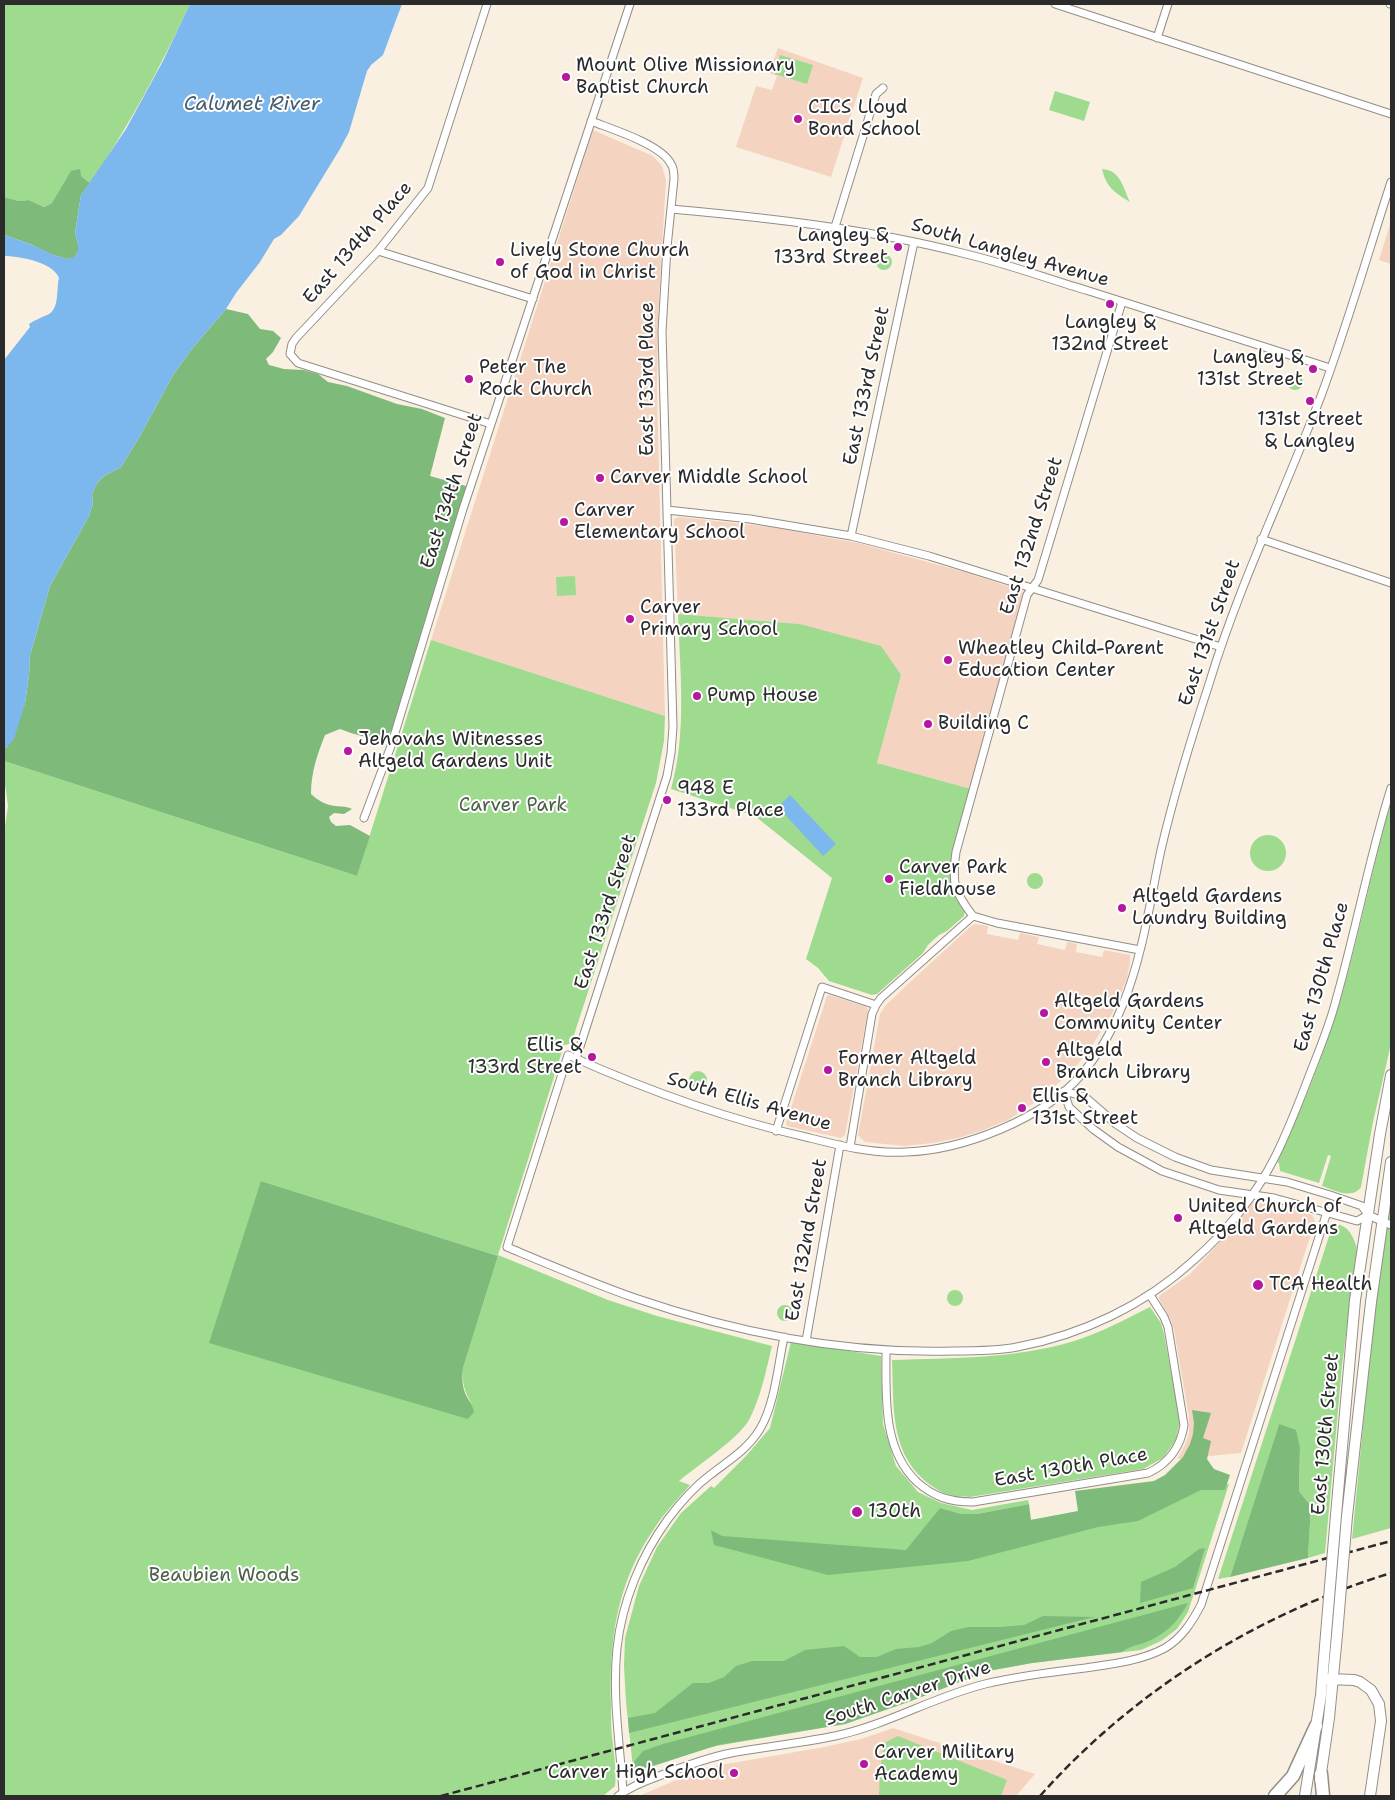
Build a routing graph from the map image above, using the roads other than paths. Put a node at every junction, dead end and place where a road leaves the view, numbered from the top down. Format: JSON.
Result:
{"nodes":[{"id":1,"x":487,"y":4,"type":"edge"},
{"id":2,"x":630,"y":4,"type":"edge"},
{"id":3,"x":1055,"y":4,"type":"edge"},
{"id":4,"x":1168,"y":4,"type":"edge"},
{"id":5,"x":1158,"y":38,"type":"junction"},
{"id":6,"x":882,"y":88,"type":"dead end"},
{"id":7,"x":1391,"y":114,"type":"edge"},
{"id":8,"x":591,"y":121,"type":"junction"},
{"id":9,"x":1391,"y":182,"type":"edge"},
{"id":10,"x":671,"y":209,"type":"junction"},
{"id":11,"x":834,"y":227,"type":"junction"},
{"id":12,"x":914,"y":242,"type":"junction"},
{"id":13,"x":378,"y":251,"type":"junction"},
{"id":14,"x":533,"y":299,"type":"junction"},
{"id":15,"x":1122,"y":302,"type":"junction"},
{"id":16,"x":1330,"y":368,"type":"junction"},
{"id":17,"x":491,"y":424,"type":"junction"},
{"id":18,"x":667,"y":510,"type":"junction"},
{"id":19,"x":851,"y":536,"type":"junction"},
{"id":20,"x":1261,"y":539,"type":"junction"},
{"id":21,"x":1391,"y":583,"type":"edge"},
{"id":22,"x":1032,"y":587,"type":"junction"},
{"id":23,"x":1221,"y":648,"type":"junction"},
{"id":24,"x":667,"y":776,"type":"joint"},
{"id":25,"x":1391,"y":788,"type":"edge"},
{"id":26,"x":364,"y":818,"type":"dead end"},
{"id":27,"x":973,"y":916,"type":"junction"},
{"id":28,"x":1140,"y":950,"type":"junction"},
{"id":29,"x":876,"y":1005,"type":"junction"},
{"id":30,"x":576,"y":1059,"type":"junction"},
{"id":31,"x":1391,"y":1075,"type":"edge"},
{"id":32,"x":1064,"y":1091,"type":"junction"},
{"id":33,"x":776,"y":1131,"type":"junction"},
{"id":34,"x":840,"y":1145,"type":"junction"},
{"id":35,"x":850,"y":1147,"type":"junction"},
{"id":36,"x":1391,"y":1162,"type":"edge"},
{"id":37,"x":1263,"y":1178,"type":"junction"},
{"id":38,"x":1251,"y":1195,"type":"junction"},
{"id":39,"x":1327,"y":1212,"type":"junction"},
{"id":40,"x":1368,"y":1216,"type":"junction"},
{"id":41,"x":1387,"y":1224,"type":"edge"},
{"id":42,"x":507,"y":1247,"type":"joint"},
{"id":43,"x":1150,"y":1294,"type":"junction"},
{"id":44,"x":784,"y":1337,"type":"junction"},
{"id":45,"x":806,"y":1341,"type":"junction"},
{"id":46,"x":886,"y":1351,"type":"junction"},
{"id":47,"x":1322,"y":1679,"type":"junction"},
{"id":48,"x":1332,"y":1679,"type":"junction"},
{"id":49,"x":1316,"y":1726,"type":"junction"},
{"id":50,"x":1321,"y":1774,"type":"junction"},
{"id":51,"x":621,"y":1794,"type":"edge"},
{"id":52,"x":1275,"y":1796,"type":"edge"},
{"id":53,"x":1305,"y":1796,"type":"edge"},
{"id":54,"x":1318,"y":1796,"type":"edge"},
{"id":55,"x":1322,"y":1796,"type":"edge"},
{"id":56,"x":1370,"y":1796,"type":"edge"}],
"edges":[{"from":1,"to":13,"type":"street","name":"East 134th Place"},
{"from":2,"to":8,"type":"street","name":"East 134th Street"},
{"from":3,"to":5,"type":"street"},
{"from":4,"to":5,"type":"street"},
{"from":5,"to":7,"type":"street"},
{"from":6,"to":11,"type":"street"},
{"from":8,"to":10,"type":"street","name":"East 133rd Place"},
{"from":8,"to":14,"type":"street","name":"East 134th Street"},
{"from":9,"to":16,"type":"street","name":"East 131st Street"},
{"from":10,"to":11,"type":"street","name":"South Langley Avenue"},
{"from":10,"to":18,"type":"street","name":"East 133rd Place"},
{"from":11,"to":12,"type":"street","name":"South Langley Avenue"},
{"from":12,"to":15,"type":"street","name":"South Langley Avenue"},
{"from":12,"to":19,"type":"street","name":"East 133rd Street"},
{"from":13,"to":14,"type":"street"},
{"from":13,"to":17,"type":"street","name":"East 134th Place"},
{"from":14,"to":17,"type":"street","name":"East 134th Street"},
{"from":15,"to":16,"type":"street","name":"South Langley Avenue"},
{"from":15,"to":22,"type":"street","name":"East 132nd Street"},
{"from":16,"to":20,"type":"street","name":"East 131st Street"},
{"from":17,"to":26,"type":"street","name":"East 134th Street"},
{"from":18,"to":19,"type":"street"},
{"from":18,"to":24,"type":"street","name":"East 133rd Place"},
{"from":19,"to":22,"type":"street"},
{"from":20,"to":21,"type":"street"},
{"from":20,"to":23,"type":"street","name":"East 131st Street"},
{"from":22,"to":23,"type":"street"},
{"from":22,"to":27,"type":"street","name":"East 132nd Street"},
{"from":23,"to":28,"type":"street","name":"East 131st Street"},
{"from":24,"to":30,"type":"street","name":"East 133rd Street"},
{"from":25,"to":37,"type":"street","name":"East 130th Place"},
{"from":27,"to":28,"type":"street"},
{"from":27,"to":29,"type":"street","name":"East 132nd Street"},
{"from":28,"to":32,"type":"street","name":"East 131st Street"},
{"from":29,"to":33,"type":"street"},
{"from":29,"to":35,"type":"street","name":"East 132nd Street"},
{"from":30,"to":33,"type":"street","name":"South Ellis Avenue"},
{"from":30,"to":42,"type":"street","name":"South Ellis Avenue"},
{"from":31,"to":40,"type":"main road","name":"East 130th Street"},
{"from":32,"to":35,"type":"street","name":"South Ellis Avenue"},
{"from":32,"to":37,"type":"street"},
{"from":32,"to":38,"type":"street"},
{"from":33,"to":34,"type":"street","name":"South Ellis Avenue"},
{"from":34,"to":35,"type":"street","name":"South Ellis Avenue"},
{"from":34,"to":45,"type":"street","name":"East 132nd Street"},
{"from":36,"to":41,"type":"main road","name":"East 130th Street"},
{"from":37,"to":38,"type":"street","name":"East 130th Place"},
{"from":37,"to":40,"type":"street"},
{"from":38,"to":39,"type":"street"},
{"from":38,"to":43,"type":"street","name":"East 130th Place"},
{"from":39,"to":40,"type":"street"},
{"from":39,"to":51,"type":"street","name":"South Carver Drive"},
{"from":40,"to":41,"type":"street"},
{"from":40,"to":47,"type":"main road","name":"East 130th Street","bridge":true},
{"from":41,"to":48,"type":"main road","name":"East 130th Street","bridge":true},
{"from":42,"to":44,"type":"street","name":"East 130th Place"},
{"from":43,"to":46,"type":"street","name":"East 130th Place"},
{"from":43,"to":46,"type":"street","name":"East 130th Place"},
{"from":44,"to":45,"type":"street","name":"East 130th Place"},
{"from":44,"to":51,"type":"street","name":"East 132nd Street"},
{"from":45,"to":46,"type":"street","name":"East 130th Place"},
{"from":47,"to":48,"type":"main road"},
{"from":47,"to":49,"type":"main road","name":"East 130th Street"},
{"from":48,"to":50,"type":"main road","name":"East 130th Street"},
{"from":48,"to":56,"type":"main road"},
{"from":49,"to":52,"type":"highway"},
{"from":49,"to":53,"type":"main road","name":"East 130th Street"},
{"from":50,"to":54,"type":"main road","name":"East 130th Street"},
{"from":50,"to":55,"type":"highway"}]}
